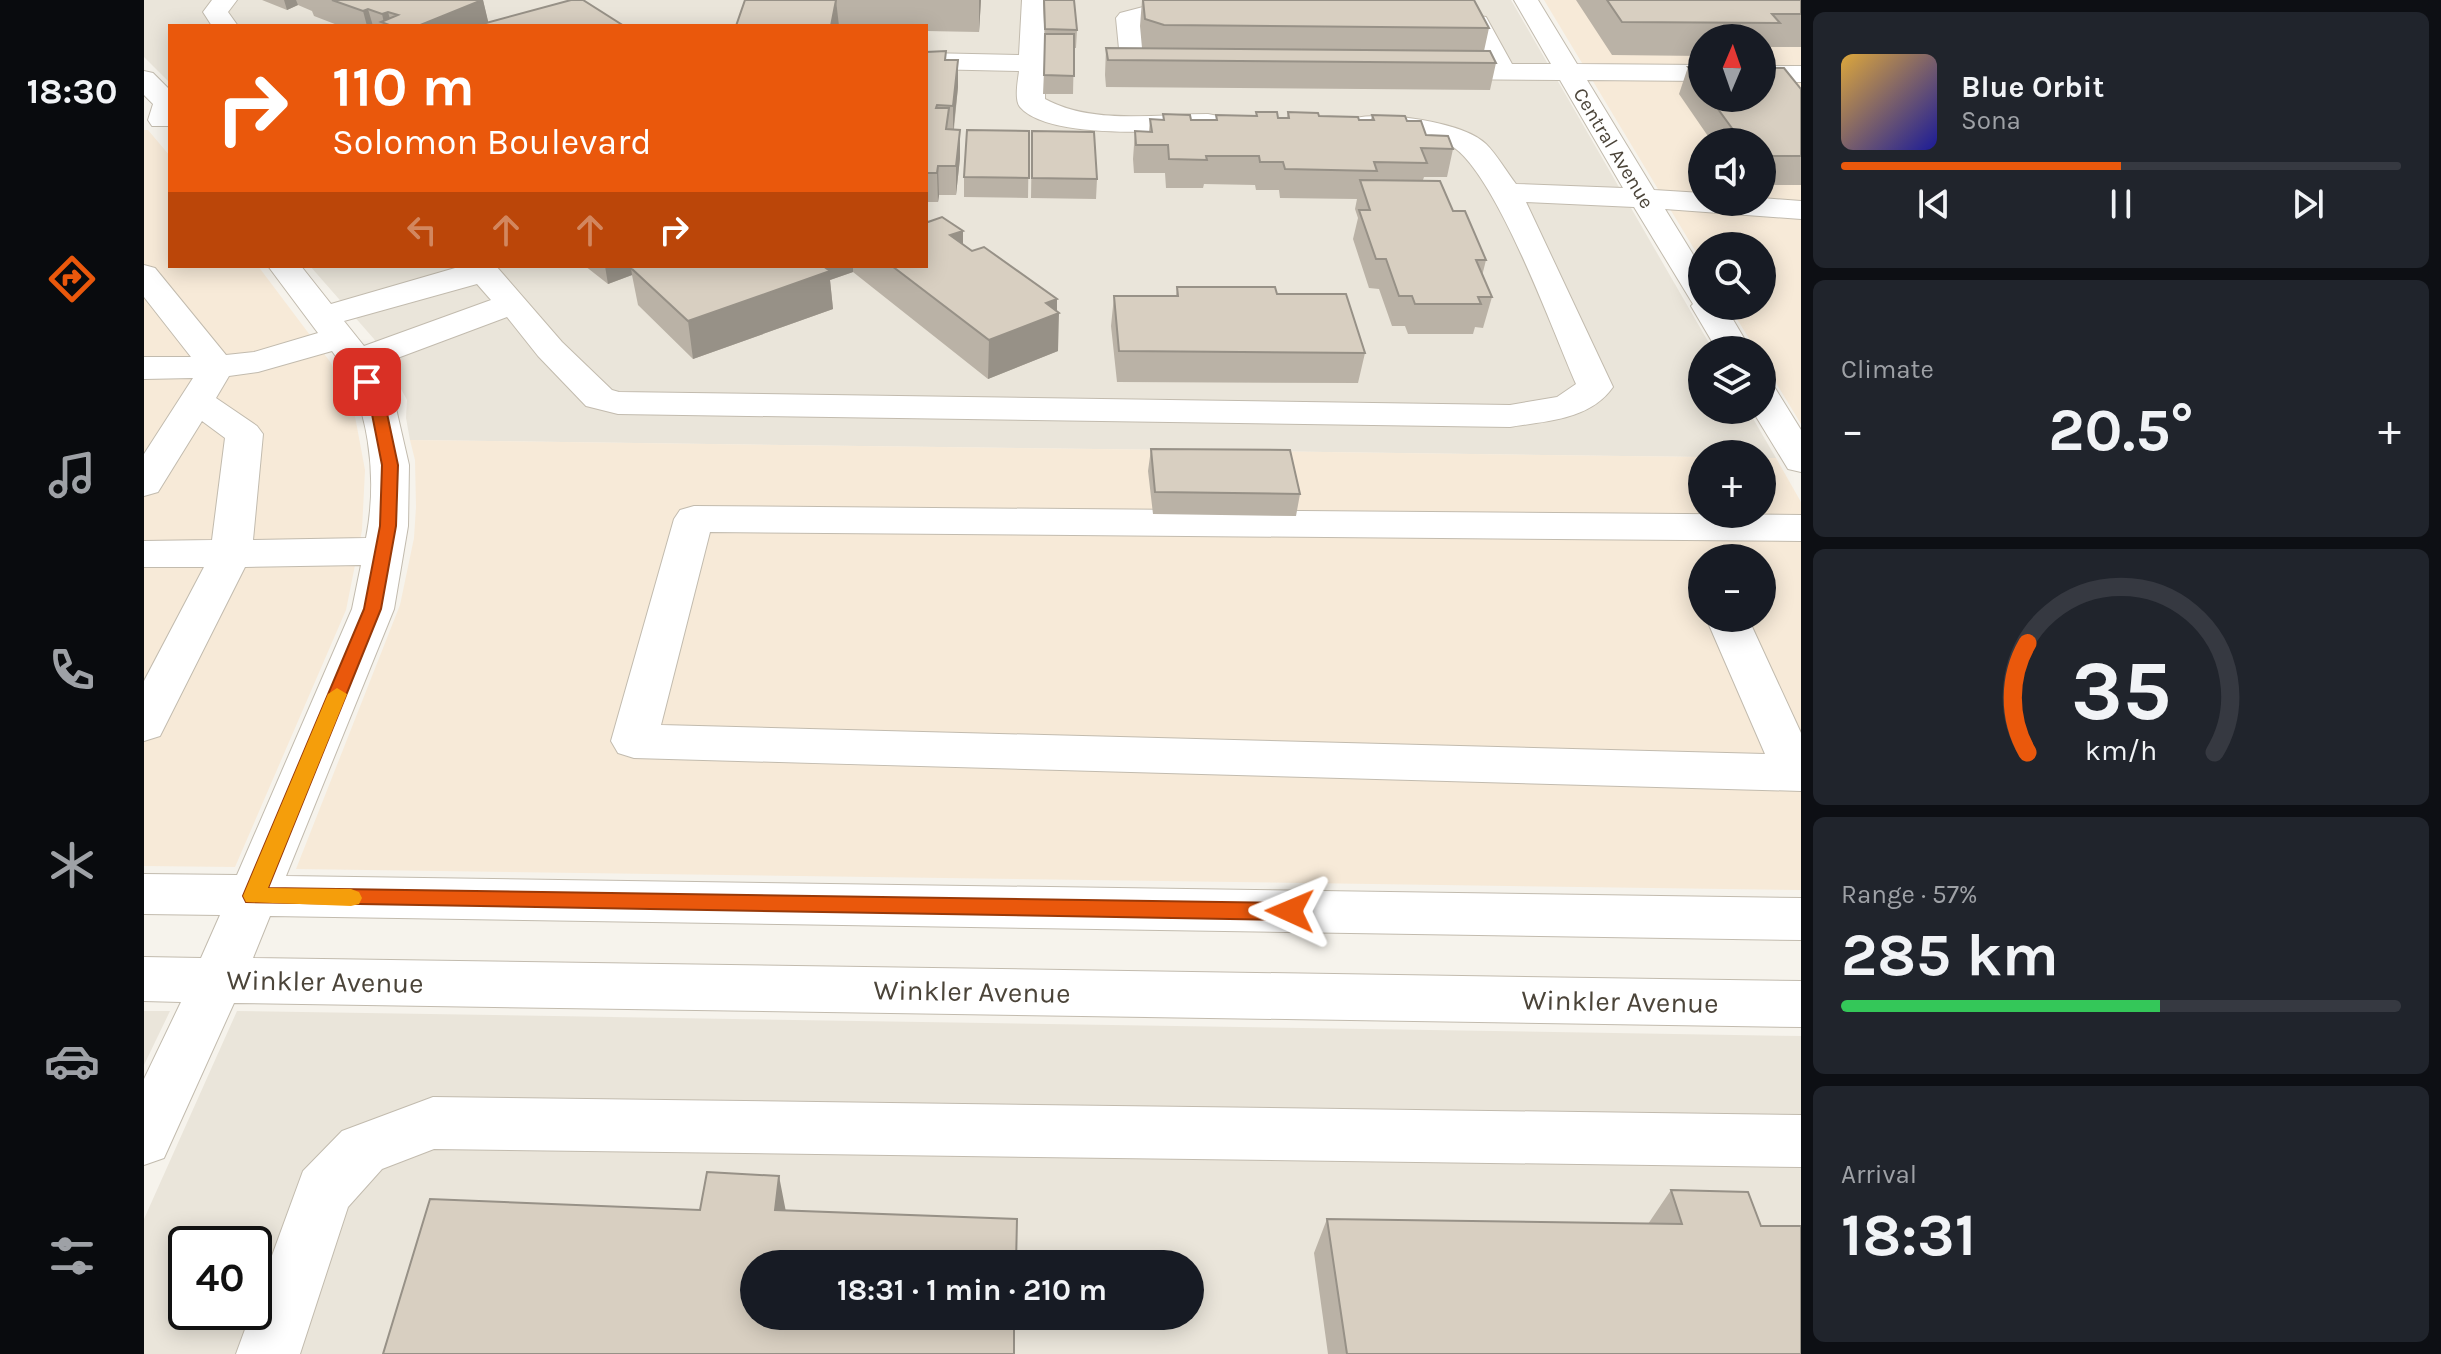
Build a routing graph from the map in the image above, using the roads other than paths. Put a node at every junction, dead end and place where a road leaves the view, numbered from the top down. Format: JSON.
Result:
{"nodes":[{"id":1,"x":225,"y":0,"type":"edge"},
{"id":2,"x":1034,"y":0,"type":"edge"},
{"id":3,"x":1526,"y":0,"type":"edge"},
{"id":4,"x":1220,"y":15,"type":"edge"},
{"id":5,"x":1405,"y":18,"type":"edge"},
{"id":6,"x":223,"y":24,"type":"edge"},
{"id":7,"x":928,"y":61,"type":"edge"},
{"id":8,"x":1031,"y":63,"type":"junction"},
{"id":9,"x":1209,"y":68,"type":"edge"},
{"id":10,"x":1417,"y":70,"type":"edge"},
{"id":11,"x":1503,"y":71,"type":"junction"},
{"id":12,"x":1569,"y":72,"type":"junction"},
{"id":13,"x":1688,"y":73,"type":"edge"},
{"id":14,"x":1776,"y":74,"type":"edge"},
{"id":15,"x":1801,"y":74,"type":"edge"},
{"id":16,"x":144,"y":79,"type":"edge"},
{"id":17,"x":155,"y":122,"type":"edge"},
{"id":18,"x":1239,"y":122,"type":"edge"},
{"id":19,"x":1345,"y":124,"type":"edge"},
{"id":20,"x":1507,"y":193,"type":"junction"},
{"id":21,"x":1643,"y":197,"type":"junction"},
{"id":22,"x":1688,"y":201,"type":"edge"},
{"id":23,"x":1776,"y":208,"type":"edge"},
{"id":24,"x":1801,"y":210,"type":"edge"},
{"id":25,"x":286,"y":268,"type":"edge"},
{"id":26,"x":480,"y":269,"type":"edge"},
{"id":27,"x":1688,"y":273,"type":"edge"},
{"id":28,"x":144,"y":275,"type":"edge"},
{"id":29,"x":513,"y":303,"type":"junction"},
{"id":30,"x":340,"y":338,"type":"junction"},
{"id":31,"x":217,"y":367,"type":"junction"},
{"id":32,"x":144,"y":368,"type":"edge"},
{"id":33,"x":198,"y":402,"type":"junction"},
{"id":34,"x":1776,"y":419,"type":"edge"},
{"id":35,"x":1801,"y":461,"type":"edge"},
{"id":36,"x":144,"y":484,"type":"edge"},
{"id":37,"x":1801,"y":528,"type":"edge"},
{"id":38,"x":1695,"y":544,"type":"edge"},
{"id":39,"x":384,"y":550,"type":"junction"},
{"id":40,"x":144,"y":554,"type":"edge"},
{"id":41,"x":231,"y":554,"type":"junction"},
{"id":42,"x":1733,"y":632,"type":"edge"},
{"id":43,"x":144,"y":724,"type":"edge"},
{"id":44,"x":1798,"y":773,"type":"edge"},
{"id":45,"x":144,"y":894,"type":"edge"},
{"id":46,"x":254,"y":896,"type":"junction"},
{"id":47,"x":1801,"y":919,"type":"edge"},
{"id":48,"x":144,"y":979,"type":"edge"},
{"id":49,"x":218,"y":980,"type":"junction"},
{"id":50,"x":1801,"y":1004,"type":"edge"},
{"id":51,"x":144,"y":1139,"type":"edge"},
{"id":52,"x":1801,"y":1141,"type":"edge"},
{"id":53,"x":268,"y":1354,"type":"edge"}],
"edges":[{"from":1,"to":6,"type":"street"},
{"from":2,"to":8,"type":"street"},
{"from":3,"to":12,"type":"street","name":"Central Avenue"},
{"from":4,"to":9,"type":"street"},
{"from":5,"to":11,"type":"street"},
{"from":7,"to":8,"type":"street"},
{"from":8,"to":18,"type":"street"},
{"from":10,"to":11,"type":"street"},
{"from":11,"to":12,"type":"street"},
{"from":12,"to":13,"type":"street"},
{"from":12,"to":21,"type":"street","name":"Central Avenue"},
{"from":14,"to":15,"type":"street"},
{"from":16,"to":17,"type":"street"},
{"from":19,"to":20,"type":"street"},
{"from":20,"to":21,"type":"street"},
{"from":20,"to":29,"type":"street"},
{"from":21,"to":22,"type":"street"},
{"from":21,"to":27,"type":"street","name":"Central Avenue"},
{"from":23,"to":24,"type":"street"},
{"from":25,"to":30,"type":"street"},
{"from":26,"to":29,"type":"street"},
{"from":26,"to":30,"type":"street"},
{"from":28,"to":31,"type":"street"},
{"from":29,"to":30,"type":"street"},
{"from":30,"to":31,"type":"street"},
{"from":30,"to":39,"type":"street"},
{"from":31,"to":32,"type":"street"},
{"from":31,"to":33,"type":"street"},
{"from":33,"to":36,"type":"street"},
{"from":33,"to":41,"type":"street"},
{"from":34,"to":35,"type":"street"},
{"from":37,"to":38,"type":"street"},
{"from":38,"to":44,"type":"street"},
{"from":39,"to":41,"type":"street"},
{"from":39,"to":46,"type":"street"},
{"from":40,"to":41,"type":"street"},
{"from":41,"to":43,"type":"street"},
{"from":42,"to":44,"type":"street"},
{"from":45,"to":46,"type":"street"},
{"from":46,"to":47,"type":"street"},
{"from":46,"to":49,"type":"street"},
{"from":48,"to":49,"type":"street","name":"Winkler Avenue"},
{"from":49,"to":50,"type":"street","name":"Winkler Avenue"},
{"from":49,"to":51,"type":"street"},
{"from":52,"to":53,"type":"street"}]}
